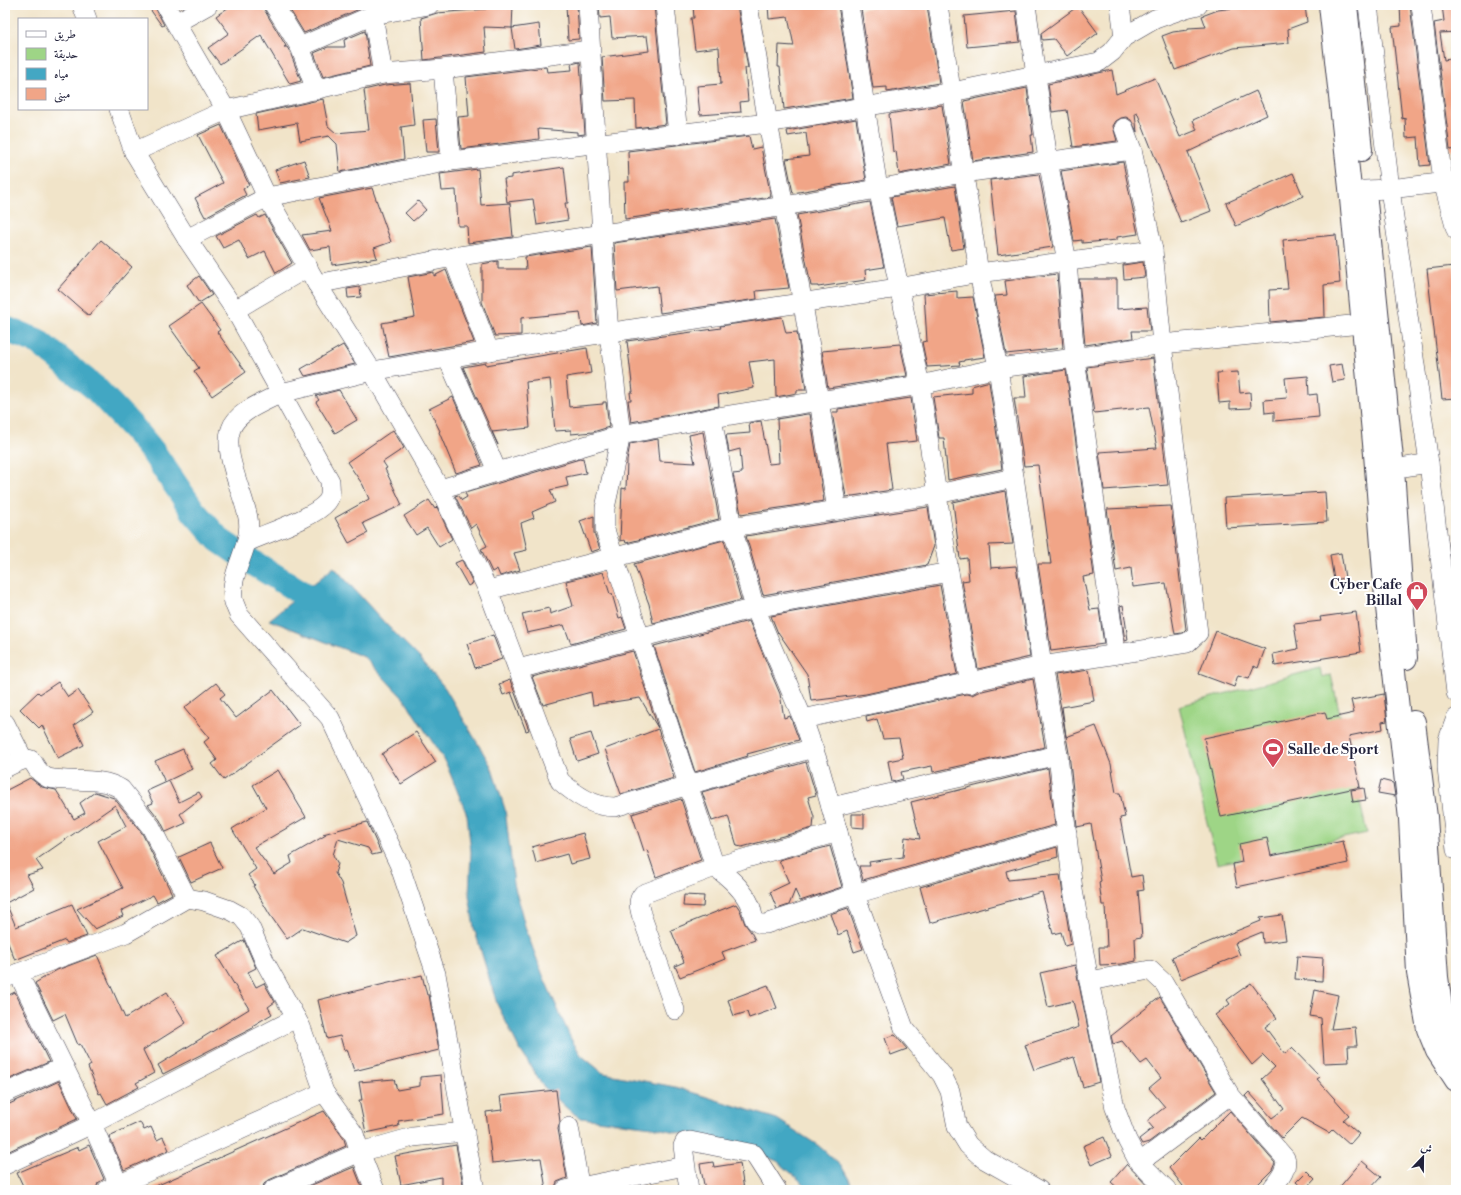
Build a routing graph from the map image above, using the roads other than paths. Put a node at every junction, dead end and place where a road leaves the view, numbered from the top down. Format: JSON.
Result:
{"nodes":[{"id":1,"x":82,"y":5,"type":"edge"},
{"id":2,"x":165,"y":5,"type":"edge"},
{"id":3,"x":208,"y":5,"type":"edge"},
{"id":4,"x":274,"y":5,"type":"edge"},
{"id":5,"x":588,"y":5,"type":"edge"},
{"id":6,"x":665,"y":5,"type":"edge"},
{"id":7,"x":748,"y":5,"type":"edge"},
{"id":8,"x":849,"y":5,"type":"edge"},
{"id":9,"x":938,"y":5,"type":"edge"},
{"id":10,"x":1026,"y":5,"type":"edge"},
{"id":11,"x":1120,"y":5,"type":"edge"},
{"id":12,"x":1330,"y":5,"type":"edge"},
{"id":13,"x":1346,"y":5,"type":"edge"},
{"id":14,"x":1368,"y":5,"type":"edge"},
{"id":15,"x":1421,"y":5,"type":"edge"},
{"id":16,"x":416,"y":6,"type":"edge"},
{"id":17,"x":1190,"y":6,"type":"edge"},
{"id":18,"x":372,"y":15,"type":"junction"},
{"id":19,"x":87,"y":18,"type":"edge"},
{"id":20,"x":176,"y":23,"type":"junction"},
{"id":21,"x":1124,"y":37,"type":"junction"},
{"id":22,"x":300,"y":47,"type":"junction"},
{"id":23,"x":590,"y":50,"type":"junction"},
{"id":24,"x":443,"y":69,"type":"junction"},
{"id":25,"x":383,"y":74,"type":"junction"},
{"id":26,"x":1036,"y":74,"type":"junction"},
{"id":27,"x":316,"y":90,"type":"junction"},
{"id":28,"x":952,"y":92,"type":"junction"},
{"id":29,"x":864,"y":105,"type":"junction"},
{"id":30,"x":119,"y":110,"type":"edge"},
{"id":31,"x":226,"y":110,"type":"junction"},
{"id":32,"x":768,"y":123,"type":"junction"},
{"id":33,"x":1124,"y":128,"type":"dead end"},
{"id":34,"x":678,"y":135,"type":"junction"},
{"id":35,"x":598,"y":143,"type":"junction"},
{"id":36,"x":1132,"y":150,"type":"junction"},
{"id":37,"x":134,"y":152,"type":"junction"},
{"id":38,"x":1048,"y":160,"type":"junction"},
{"id":39,"x":452,"y":161,"type":"junction"},
{"id":40,"x":963,"y":173,"type":"junction"},
{"id":41,"x":1449,"y":182,"type":"edge"},
{"id":42,"x":878,"y":188,"type":"junction"},
{"id":43,"x":1390,"y":189,"type":"junction"},
{"id":44,"x":1365,"y":190,"type":"junction"},
{"id":45,"x":267,"y":197,"type":"junction"},
{"id":46,"x":785,"y":206,"type":"junction"},
{"id":47,"x":1456,"y":230,"type":"edge"},
{"id":48,"x":602,"y":235,"type":"junction"},
{"id":49,"x":187,"y":239,"type":"junction"},
{"id":50,"x":1153,"y":250,"type":"junction"},
{"id":51,"x":453,"y":257,"type":"junction"},
{"id":52,"x":1067,"y":262,"type":"junction"},
{"id":53,"x":308,"y":268,"type":"junction"},
{"id":54,"x":979,"y":272,"type":"junction"},
{"id":55,"x":317,"y":284,"type":"junction"},
{"id":56,"x":898,"y":288,"type":"junction"},
{"id":57,"x":803,"y":304,"type":"junction"},
{"id":58,"x":235,"y":310,"type":"junction"},
{"id":59,"x":1362,"y":324,"type":"junction"},
{"id":60,"x":609,"y":333,"type":"junction"},
{"id":61,"x":1162,"y":344,"type":"junction"},
{"id":62,"x":489,"y":351,"type":"junction"},
{"id":63,"x":1075,"y":358,"type":"junction"},
{"id":64,"x":448,"y":359,"type":"junction"},
{"id":65,"x":998,"y":368,"type":"junction"},
{"id":66,"x":372,"y":371,"type":"junction"},
{"id":67,"x":920,"y":385,"type":"junction"},
{"id":68,"x":281,"y":393,"type":"junction"},
{"id":69,"x":818,"y":403,"type":"junction"},
{"id":70,"x":712,"y":418,"type":"junction"},
{"id":71,"x":621,"y":435,"type":"junction"},
{"id":72,"x":1429,"y":463,"type":"junction"},
{"id":73,"x":1393,"y":469,"type":"junction"},
{"id":74,"x":497,"y":471,"type":"junction"},
{"id":75,"x":1014,"y":478,"type":"junction"},
{"id":76,"x":440,"y":490,"type":"junction"},
{"id":77,"x":937,"y":494,"type":"junction"},
{"id":78,"x":837,"y":510,"type":"junction"},
{"id":79,"x":732,"y":527,"type":"junction"},
{"id":80,"x":247,"y":542,"type":"junction"},
{"id":81,"x":614,"y":559,"type":"junction"},
{"id":82,"x":949,"y":572,"type":"junction"},
{"id":83,"x":488,"y":590,"type":"junction"},
{"id":84,"x":755,"y":608,"type":"junction"},
{"id":85,"x":640,"y":638,"type":"junction"},
{"id":86,"x":1116,"y":654,"type":"junction"},
{"id":87,"x":1042,"y":666,"type":"junction"},
{"id":88,"x":518,"y":669,"type":"junction"},
{"id":89,"x":970,"y":684,"type":"junction"},
{"id":90,"x":1456,"y":693,"type":"edge"},
{"id":91,"x":1456,"y":718,"type":"edge"},
{"id":92,"x":803,"y":719,"type":"junction"},
{"id":93,"x":5,"y":723,"type":"edge"},
{"id":94,"x":813,"y":748,"type":"junction"},
{"id":95,"x":1058,"y":755,"type":"junction"},
{"id":96,"x":23,"y":759,"type":"junction"},
{"id":97,"x":5,"y":768,"type":"edge"},
{"id":98,"x":688,"y":786,"type":"junction"},
{"id":99,"x":831,"y":808,"type":"junction"},
{"id":100,"x":838,"y":832,"type":"junction"},
{"id":101,"x":1067,"y":833,"type":"junction"},
{"id":102,"x":1456,"y":850,"type":"edge"},
{"id":103,"x":715,"y":867,"type":"junction"},
{"id":104,"x":855,"y":894,"type":"junction"},
{"id":105,"x":187,"y":898,"type":"junction"},
{"id":106,"x":11,"y":975,"type":"edge"},
{"id":107,"x":1089,"y":981,"type":"junction"},
{"id":108,"x":675,"y":1010,"type":"dead end"},
{"id":109,"x":296,"y":1018,"type":"junction"},
{"id":110,"x":1456,"y":1052,"type":"edge"},
{"id":111,"x":64,"y":1067,"type":"junction"},
{"id":112,"x":1456,"y":1080,"type":"edge"},
{"id":113,"x":324,"y":1092,"type":"junction"},
{"id":114,"x":5,"y":1093,"type":"edge"},
{"id":115,"x":1230,"y":1095,"type":"junction"},
{"id":116,"x":92,"y":1124,"type":"junction"},
{"id":117,"x":569,"y":1128,"type":"dead end"},
{"id":118,"x":465,"y":1132,"type":"junction"},
{"id":119,"x":360,"y":1152,"type":"junction"},
{"id":120,"x":1140,"y":1162,"type":"junction"},
{"id":121,"x":5,"y":1165,"type":"edge"},
{"id":122,"x":685,"y":1166,"type":"junction"},
{"id":123,"x":116,"y":1188,"type":"edge"},
{"id":124,"x":575,"y":1189,"type":"edge"},
{"id":125,"x":273,"y":1190,"type":"edge"},
{"id":126,"x":374,"y":1190,"type":"edge"},
{"id":127,"x":476,"y":1190,"type":"edge"},
{"id":128,"x":689,"y":1190,"type":"edge"},
{"id":129,"x":777,"y":1190,"type":"edge"},
{"id":130,"x":1039,"y":1190,"type":"edge"},
{"id":131,"x":1167,"y":1190,"type":"edge"},
{"id":132,"x":1271,"y":1190,"type":"edge"}],
"edges":[{"from":1,"to":19,"type":"street"},
{"from":2,"to":20,"type":"street"},
{"from":3,"to":20,"type":"street"},
{"from":4,"to":22,"type":"street"},
{"from":5,"to":23,"type":"street"},
{"from":6,"to":34,"type":"street"},
{"from":7,"to":32,"type":"street"},
{"from":8,"to":29,"type":"street"},
{"from":9,"to":28,"type":"street"},
{"from":10,"to":26,"type":"street"},
{"from":11,"to":21,"type":"street"},
{"from":12,"to":59,"type":"main road"},
{"from":13,"to":44,"type":"main road"},
{"from":14,"to":43,"type":"street"},
{"from":15,"to":41,"type":"street"},
{"from":16,"to":18,"type":"street"},
{"from":17,"to":21,"type":"street"},
{"from":18,"to":22,"type":"street"},
{"from":18,"to":25,"type":"street"},
{"from":20,"to":31,"type":"street"},
{"from":21,"to":26,"type":"street"},
{"from":22,"to":27,"type":"street"},
{"from":23,"to":24,"type":"street"},
{"from":23,"to":35,"type":"street"},
{"from":24,"to":25,"type":"street"},
{"from":24,"to":39,"type":"street"},
{"from":25,"to":27,"type":"street"},
{"from":26,"to":28,"type":"street"},
{"from":26,"to":38,"type":"street"},
{"from":27,"to":31,"type":"street"},
{"from":28,"to":29,"type":"street"},
{"from":28,"to":40,"type":"street"},
{"from":29,"to":32,"type":"street"},
{"from":29,"to":42,"type":"street"},
{"from":30,"to":37,"type":"street"},
{"from":31,"to":37,"type":"street"},
{"from":31,"to":45,"type":"street"},
{"from":32,"to":34,"type":"street"},
{"from":32,"to":46,"type":"street"},
{"from":33,"to":36,"type":"street"},
{"from":34,"to":35,"type":"street"},
{"from":35,"to":39,"type":"street"},
{"from":35,"to":48,"type":"street"},
{"from":36,"to":38,"type":"street"},
{"from":36,"to":50,"type":"street"},
{"from":37,"to":49,"type":"street"},
{"from":38,"to":40,"type":"street"},
{"from":38,"to":52,"type":"street"},
{"from":39,"to":45,"type":"street"},
{"from":40,"to":42,"type":"street"},
{"from":40,"to":54,"type":"street"},
{"from":41,"to":43,"type":"street"},
{"from":41,"to":47,"type":"street"},
{"from":42,"to":46,"type":"street"},
{"from":42,"to":56,"type":"street"},
{"from":43,"to":44,"type":"street"},
{"from":43,"to":72,"type":"street"},
{"from":44,"to":73,"type":"main road"},
{"from":45,"to":49,"type":"street"},
{"from":45,"to":53,"type":"street"},
{"from":46,"to":48,"type":"street"},
{"from":46,"to":57,"type":"street"},
{"from":48,"to":51,"type":"street"},
{"from":48,"to":60,"type":"street"},
{"from":49,"to":58,"type":"street"},
{"from":50,"to":52,"type":"street"},
{"from":50,"to":61,"type":"street"},
{"from":51,"to":55,"type":"street"},
{"from":51,"to":62,"type":"street"},
{"from":52,"to":54,"type":"street"},
{"from":52,"to":63,"type":"street"},
{"from":53,"to":55,"type":"street"},
{"from":53,"to":58,"type":"street"},
{"from":54,"to":56,"type":"street"},
{"from":54,"to":65,"type":"street"},
{"from":55,"to":66,"type":"street"},
{"from":56,"to":57,"type":"street"},
{"from":56,"to":67,"type":"street"},
{"from":57,"to":60,"type":"street"},
{"from":57,"to":69,"type":"street"},
{"from":58,"to":68,"type":"street"},
{"from":59,"to":61,"type":"street"},
{"from":59,"to":112,"type":"main road"},
{"from":60,"to":62,"type":"street"},
{"from":60,"to":71,"type":"street"},
{"from":61,"to":63,"type":"street"},
{"from":61,"to":86,"type":"street"},
{"from":62,"to":64,"type":"street"},
{"from":63,"to":65,"type":"street"},
{"from":63,"to":86,"type":"street"},
{"from":64,"to":66,"type":"street"},
{"from":64,"to":74,"type":"street"},
{"from":65,"to":67,"type":"street"},
{"from":65,"to":75,"type":"street"},
{"from":66,"to":68,"type":"street"},
{"from":66,"to":76,"type":"street"},
{"from":67,"to":69,"type":"street"},
{"from":67,"to":77,"type":"street"},
{"from":68,"to":80,"type":"street"},
{"from":68,"to":80,"type":"street"},
{"from":69,"to":70,"type":"street"},
{"from":69,"to":78,"type":"street"},
{"from":70,"to":71,"type":"street"},
{"from":70,"to":79,"type":"street"},
{"from":71,"to":74,"type":"street"},
{"from":71,"to":81,"type":"street"},
{"from":72,"to":73,"type":"street"},
{"from":72,"to":90,"type":"street"},
{"from":73,"to":110,"type":"main road"},
{"from":74,"to":76,"type":"street"},
{"from":75,"to":77,"type":"street"},
{"from":75,"to":87,"type":"street"},
{"from":76,"to":83,"type":"street"},
{"from":77,"to":78,"type":"street"},
{"from":77,"to":82,"type":"street"},
{"from":78,"to":79,"type":"street"},
{"from":79,"to":81,"type":"street"},
{"from":79,"to":84,"type":"street"},
{"from":80,"to":118,"type":"street"},
{"from":81,"to":83,"type":"street"},
{"from":81,"to":85,"type":"street"},
{"from":82,"to":84,"type":"street"},
{"from":82,"to":89,"type":"street"},
{"from":83,"to":88,"type":"street"},
{"from":84,"to":85,"type":"street"},
{"from":84,"to":92,"type":"street"},
{"from":85,"to":88,"type":"street"},
{"from":85,"to":98,"type":"street"},
{"from":86,"to":87,"type":"street"},
{"from":87,"to":89,"type":"street"},
{"from":87,"to":95,"type":"street"},
{"from":88,"to":98,"type":"street"},
{"from":89,"to":92,"type":"street"},
{"from":91,"to":102,"type":"street"},
{"from":92,"to":94,"type":"street"},
{"from":93,"to":96,"type":"street"},
{"from":94,"to":98,"type":"street"},
{"from":94,"to":99,"type":"street"},
{"from":95,"to":99,"type":"street"},
{"from":95,"to":101,"type":"street"},
{"from":96,"to":97,"type":"street"},
{"from":96,"to":105,"type":"street"},
{"from":98,"to":103,"type":"street"},
{"from":99,"to":100,"type":"street"},
{"from":100,"to":103,"type":"street"},
{"from":100,"to":104,"type":"street"},
{"from":101,"to":104,"type":"street"},
{"from":101,"to":107,"type":"street"},
{"from":103,"to":104,"type":"street"},
{"from":103,"to":108,"type":"street"},
{"from":104,"to":130,"type":"street"},
{"from":105,"to":106,"type":"street"},
{"from":105,"to":109,"type":"street"},
{"from":106,"to":111,"type":"street"},
{"from":107,"to":115,"type":"street"},
{"from":107,"to":120,"type":"street"},
{"from":109,"to":113,"type":"street"},
{"from":109,"to":116,"type":"street"},
{"from":111,"to":114,"type":"street"},
{"from":111,"to":116,"type":"street"},
{"from":113,"to":119,"type":"street"},
{"from":113,"to":123,"type":"street"},
{"from":115,"to":120,"type":"street"},
{"from":115,"to":132,"type":"street"},
{"from":116,"to":121,"type":"street"},
{"from":116,"to":123,"type":"street"},
{"from":117,"to":124,"type":"street"},
{"from":118,"to":119,"type":"street"},
{"from":118,"to":127,"type":"street"},
{"from":119,"to":125,"type":"street"},
{"from":119,"to":126,"type":"street"},
{"from":120,"to":131,"type":"street"},
{"from":122,"to":124,"type":"street"},
{"from":122,"to":128,"type":"street"},
{"from":122,"to":129,"type":"street"}]}
